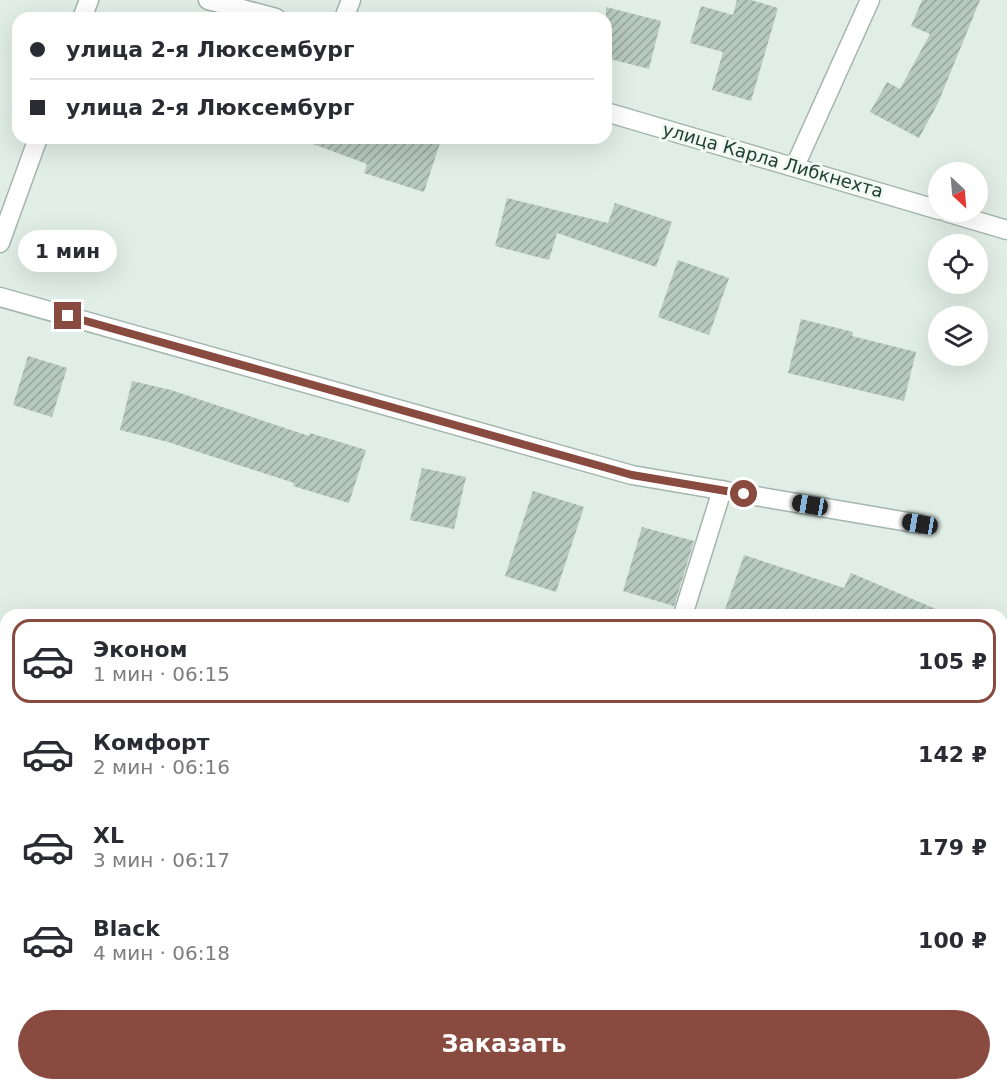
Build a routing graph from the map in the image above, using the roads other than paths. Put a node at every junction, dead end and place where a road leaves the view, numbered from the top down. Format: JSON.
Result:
{"nodes":[{"id":1,"x":208,"y":0,"type":"edge"},
{"id":2,"x":870,"y":0,"type":"edge"},
{"id":3,"x":253,"y":12,"type":"edge"},
{"id":4,"x":612,"y":114,"type":"edge"},
{"id":5,"x":36,"y":144,"type":"edge"},
{"id":6,"x":795,"y":166,"type":"junction"},
{"id":7,"x":928,"y":207,"type":"edge"},
{"id":8,"x":980,"y":222,"type":"edge"},
{"id":9,"x":1007,"y":230,"type":"edge"},
{"id":10,"x":0,"y":243,"type":"edge"},
{"id":11,"x":0,"y":297,"type":"edge"},
{"id":12,"x":722,"y":490,"type":"junction"},
{"id":13,"x":920,"y":524,"type":"dead end"},
{"id":14,"x":685,"y":609,"type":"edge"}],
"edges":[{"from":1,"to":3,"type":"street"},
{"from":2,"to":6,"type":"street"},
{"from":4,"to":6,"type":"street","name":"улица Карла Либкнехта"},
{"from":5,"to":10,"type":"street"},
{"from":6,"to":7,"type":"street","name":"улица Карла Либкнехта"},
{"from":8,"to":9,"type":"street"},
{"from":11,"to":12,"type":"street"},
{"from":12,"to":13,"type":"street"},
{"from":12,"to":14,"type":"street"}]}
